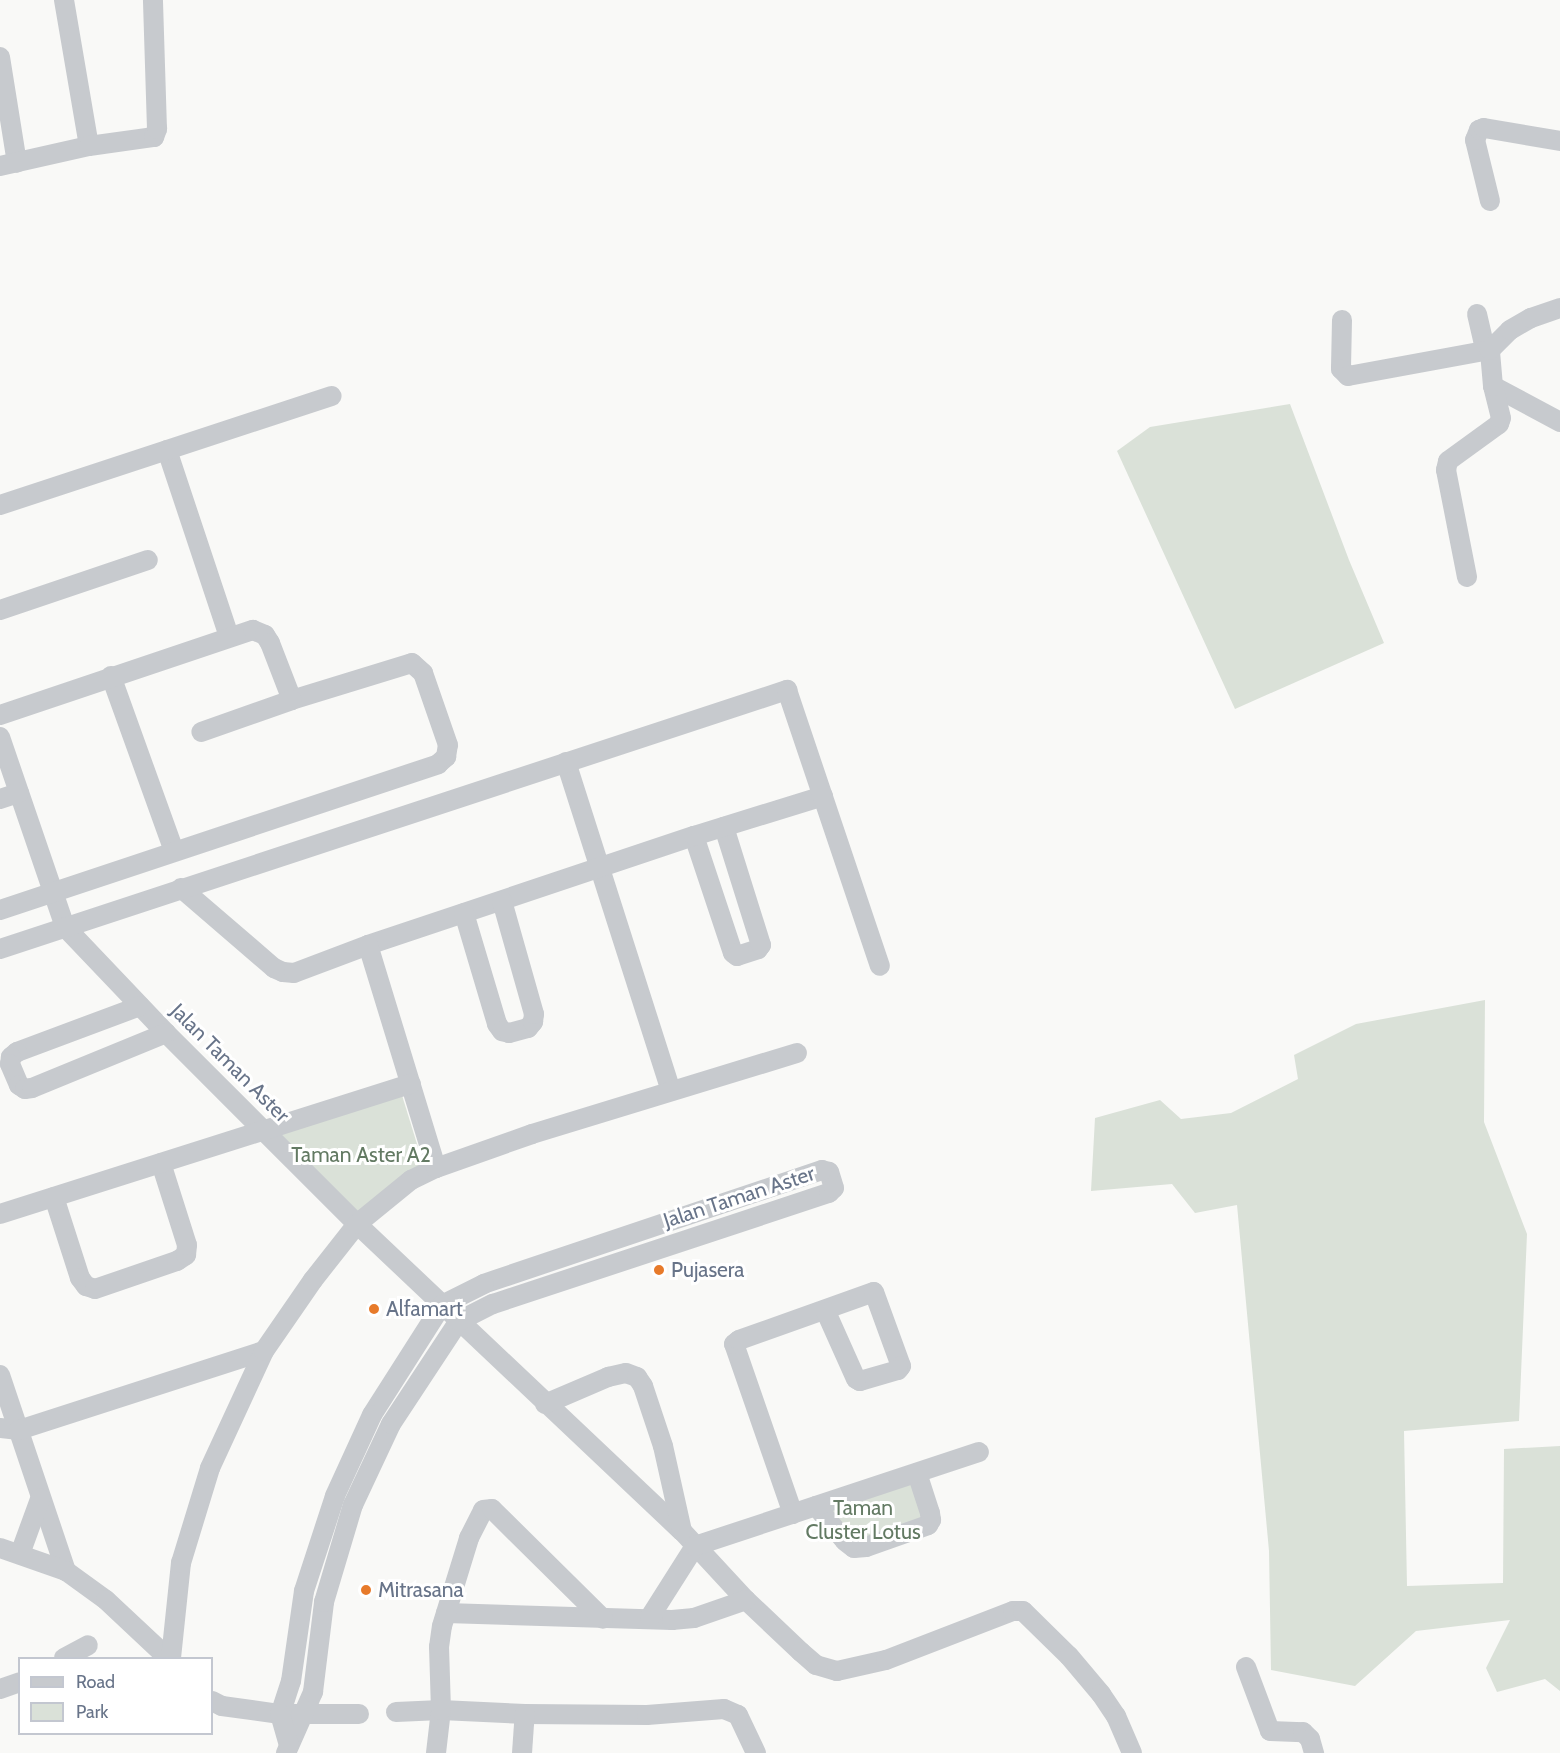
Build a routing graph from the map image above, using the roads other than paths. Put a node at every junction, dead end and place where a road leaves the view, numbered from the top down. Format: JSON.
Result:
{"nodes":[{"id":1,"x":64,"y":0,"type":"edge"},
{"id":2,"x":153,"y":0,"type":"edge"},
{"id":3,"x":0,"y":57,"type":"edge"},
{"id":4,"x":1560,"y":141,"type":"edge"},
{"id":5,"x":89,"y":146,"type":"junction"},
{"id":6,"x":8,"y":165,"type":"edge"},
{"id":7,"x":1490,"y":201,"type":"dead end"},
{"id":8,"x":1560,"y":308,"type":"edge"},
{"id":9,"x":1477,"y":314,"type":"dead end"},
{"id":10,"x":1342,"y":320,"type":"dead end"},
{"id":11,"x":1487,"y":350,"type":"junction"},
{"id":12,"x":1493,"y":386,"type":"junction"},
{"id":13,"x":332,"y":396,"type":"dead end"},
{"id":14,"x":1560,"y":422,"type":"edge"},
{"id":15,"x":167,"y":450,"type":"junction"},
{"id":16,"x":0,"y":505,"type":"edge"},
{"id":17,"x":148,"y":560,"type":"dead end"},
{"id":18,"x":1467,"y":577,"type":"dead end"},
{"id":19,"x":0,"y":610,"type":"edge"},
{"id":20,"x":229,"y":636,"type":"junction"},
{"id":21,"x":111,"y":676,"type":"junction"},
{"id":22,"x":292,"y":700,"type":"junction"},
{"id":23,"x":0,"y":715,"type":"edge"},
{"id":24,"x":201,"y":732,"type":"dead end"},
{"id":25,"x":0,"y":737,"type":"edge"},
{"id":26,"x":566,"y":762,"type":"junction"},
{"id":27,"x":19,"y":792,"type":"junction"},
{"id":28,"x":823,"y":796,"type":"junction"},
{"id":29,"x":0,"y":799,"type":"edge"},
{"id":30,"x":724,"y":827,"type":"junction"},
{"id":31,"x":694,"y":836,"type":"junction"},
{"id":32,"x":174,"y":851,"type":"junction"},
{"id":33,"x":599,"y":869,"type":"junction"},
{"id":34,"x":182,"y":888,"type":"junction"},
{"id":35,"x":53,"y":893,"type":"junction"},
{"id":36,"x":502,"y":901,"type":"junction"},
{"id":37,"x":0,"y":910,"type":"edge"},
{"id":38,"x":464,"y":913,"type":"junction"},
{"id":39,"x":65,"y":927,"type":"junction"},
{"id":40,"x":369,"y":945,"type":"junction"},
{"id":41,"x":0,"y":949,"type":"edge"},
{"id":42,"x":880,"y":966,"type":"dead end"},
{"id":43,"x":140,"y":1006,"type":"junction"},
{"id":44,"x":166,"y":1033,"type":"junction"},
{"id":45,"x":797,"y":1053,"type":"dead end"},
{"id":46,"x":411,"y":1084,"type":"junction"},
{"id":47,"x":671,"y":1091,"type":"junction"},
{"id":48,"x":262,"y":1130,"type":"junction"},
{"id":49,"x":161,"y":1163,"type":"junction"},
{"id":50,"x":436,"y":1168,"type":"junction"},
{"id":51,"x":54,"y":1197,"type":"junction"},
{"id":52,"x":0,"y":1214,"type":"edge"},
{"id":53,"x":357,"y":1224,"type":"junction"},
{"id":54,"x":442,"y":1305,"type":"junction"},
{"id":55,"x":826,"y":1312,"type":"junction"},
{"id":56,"x":459,"y":1321,"type":"junction"},
{"id":57,"x":264,"y":1351,"type":"junction"},
{"id":58,"x":0,"y":1376,"type":"edge"},
{"id":59,"x":545,"y":1404,"type":"junction"},
{"id":60,"x":10,"y":1429,"type":"edge"},
{"id":61,"x":979,"y":1452,"type":"dead end"},
{"id":62,"x":916,"y":1473,"type":"junction"},
{"id":63,"x":40,"y":1499,"type":"junction"},
{"id":64,"x":816,"y":1506,"type":"junction"},
{"id":65,"x":793,"y":1514,"type":"junction"},
{"id":66,"x":682,"y":1531,"type":"junction"},
{"id":67,"x":695,"y":1546,"type":"junction"},
{"id":68,"x":0,"y":1548,"type":"edge"},
{"id":69,"x":20,"y":1554,"type":"junction"},
{"id":70,"x":66,"y":1571,"type":"junction"},
{"id":71,"x":746,"y":1600,"type":"junction"},
{"id":72,"x":446,"y":1613,"type":"junction"},
{"id":73,"x":650,"y":1617,"type":"junction"},
{"id":74,"x":603,"y":1619,"type":"junction"},
{"id":75,"x":88,"y":1645,"type":"dead end"},
{"id":76,"x":67,"y":1657,"type":"edge"},
{"id":77,"x":168,"y":1657,"type":"edge"},
{"id":78,"x":170,"y":1657,"type":"edge"},
{"id":79,"x":1246,"y":1667,"type":"dead end"},
{"id":80,"x":18,"y":1683,"type":"edge"},
{"id":81,"x":0,"y":1689,"type":"edge"},
{"id":82,"x":213,"y":1702,"type":"edge"},
{"id":83,"x":441,"y":1710,"type":"junction"},
{"id":84,"x":396,"y":1712,"type":"dead end"},
{"id":85,"x":306,"y":1713,"type":"junction"},
{"id":86,"x":280,"y":1714,"type":"junction"},
{"id":87,"x":359,"y":1714,"type":"dead end"},
{"id":88,"x":525,"y":1714,"type":"junction"},
{"id":89,"x":288,"y":1749,"type":"edge"},
{"id":90,"x":436,"y":1753,"type":"edge"},
{"id":91,"x":522,"y":1753,"type":"edge"},
{"id":92,"x":756,"y":1753,"type":"edge"},
{"id":93,"x":1132,"y":1753,"type":"edge"},
{"id":94,"x":1314,"y":1753,"type":"edge"}],
"edges":[{"from":1,"to":5,"type":"street"},
{"from":2,"to":5,"type":"street"},
{"from":3,"to":6,"type":"street"},
{"from":4,"to":7,"type":"street"},
{"from":5,"to":6,"type":"street"},
{"from":8,"to":11,"type":"street"},
{"from":9,"to":11,"type":"street"},
{"from":10,"to":11,"type":"street"},
{"from":11,"to":12,"type":"street"},
{"from":12,"to":14,"type":"street"},
{"from":12,"to":18,"type":"street"},
{"from":13,"to":15,"type":"street"},
{"from":15,"to":16,"type":"street"},
{"from":15,"to":20,"type":"street"},
{"from":17,"to":19,"type":"street"},
{"from":20,"to":21,"type":"street"},
{"from":20,"to":22,"type":"street"},
{"from":21,"to":23,"type":"street"},
{"from":21,"to":32,"type":"street"},
{"from":22,"to":24,"type":"street"},
{"from":22,"to":32,"type":"street"},
{"from":25,"to":27,"type":"street"},
{"from":26,"to":28,"type":"street"},
{"from":26,"to":33,"type":"street"},
{"from":26,"to":34,"type":"street"},
{"from":27,"to":29,"type":"street"},
{"from":27,"to":35,"type":"street"},
{"from":28,"to":30,"type":"street"},
{"from":28,"to":42,"type":"street"},
{"from":30,"to":31,"type":"street"},
{"from":30,"to":31,"type":"street"},
{"from":31,"to":33,"type":"street"},
{"from":32,"to":35,"type":"street"},
{"from":33,"to":36,"type":"street"},
{"from":33,"to":47,"type":"street"},
{"from":34,"to":39,"type":"street"},
{"from":34,"to":40,"type":"street"},
{"from":35,"to":37,"type":"street"},
{"from":35,"to":39,"type":"street"},
{"from":36,"to":38,"type":"street"},
{"from":36,"to":38,"type":"street"},
{"from":38,"to":40,"type":"street"},
{"from":39,"to":41,"type":"street"},
{"from":39,"to":43,"type":"street","name":"Jalan Taman Aster"},
{"from":40,"to":46,"type":"street"},
{"from":43,"to":44,"type":"street","name":"Jalan Taman Aster"},
{"from":43,"to":44,"type":"street"},
{"from":44,"to":48,"type":"street","name":"Jalan Taman Aster"},
{"from":45,"to":47,"type":"street"},
{"from":46,"to":48,"type":"street"},
{"from":46,"to":50,"type":"street"},
{"from":47,"to":50,"type":"street"},
{"from":48,"to":49,"type":"street"},
{"from":48,"to":53,"type":"street","name":"Jalan Taman Aster"},
{"from":49,"to":51,"type":"street"},
{"from":49,"to":51,"type":"street"},
{"from":50,"to":53,"type":"street"},
{"from":51,"to":52,"type":"street"},
{"from":53,"to":54,"type":"street","name":"Jalan Taman Aster"},
{"from":53,"to":57,"type":"street"},
{"from":54,"to":56,"type":"street","name":"Jalan Taman Aster"},
{"from":54,"to":56,"type":"street","name":"Jalan Taman Aster"},
{"from":54,"to":86,"type":"street"},
{"from":55,"to":55,"type":"street"},
{"from":55,"to":65,"type":"street"},
{"from":56,"to":59,"type":"street","name":"Jalan Taman Aster"},
{"from":56,"to":85,"type":"street"},
{"from":57,"to":60,"type":"street"},
{"from":57,"to":78,"type":"street"},
{"from":58,"to":60,"type":"street"},
{"from":59,"to":66,"type":"street","name":"Jalan Taman Aster"},
{"from":59,"to":66,"type":"street"},
{"from":60,"to":63,"type":"street"},
{"from":61,"to":62,"type":"street"},
{"from":62,"to":64,"type":"street"},
{"from":62,"to":64,"type":"street"},
{"from":63,"to":69,"type":"street"},
{"from":63,"to":70,"type":"street"},
{"from":64,"to":65,"type":"street"},
{"from":65,"to":67,"type":"street"},
{"from":66,"to":67,"type":"street","name":"Jalan Taman Aster"},
{"from":67,"to":71,"type":"street","name":"Jalan Taman Aster"},
{"from":67,"to":73,"type":"street"},
{"from":68,"to":69,"type":"street"},
{"from":69,"to":70,"type":"street"},
{"from":70,"to":77,"type":"street"},
{"from":71,"to":73,"type":"street"},
{"from":71,"to":93,"type":"street","name":"Jalan Taman Aster"},
{"from":72,"to":74,"type":"street"},
{"from":72,"to":74,"type":"street"},
{"from":72,"to":83,"type":"street"},
{"from":73,"to":74,"type":"street"},
{"from":75,"to":76,"type":"street"},
{"from":79,"to":94,"type":"street"},
{"from":80,"to":81,"type":"street"},
{"from":82,"to":86,"type":"street"},
{"from":83,"to":84,"type":"street"},
{"from":83,"to":88,"type":"street"},
{"from":83,"to":90,"type":"street"},
{"from":85,"to":86,"type":"street"},
{"from":85,"to":87,"type":"street"},
{"from":85,"to":89,"type":"street"},
{"from":86,"to":89,"type":"street"},
{"from":88,"to":91,"type":"street"},
{"from":88,"to":92,"type":"street"}]}
